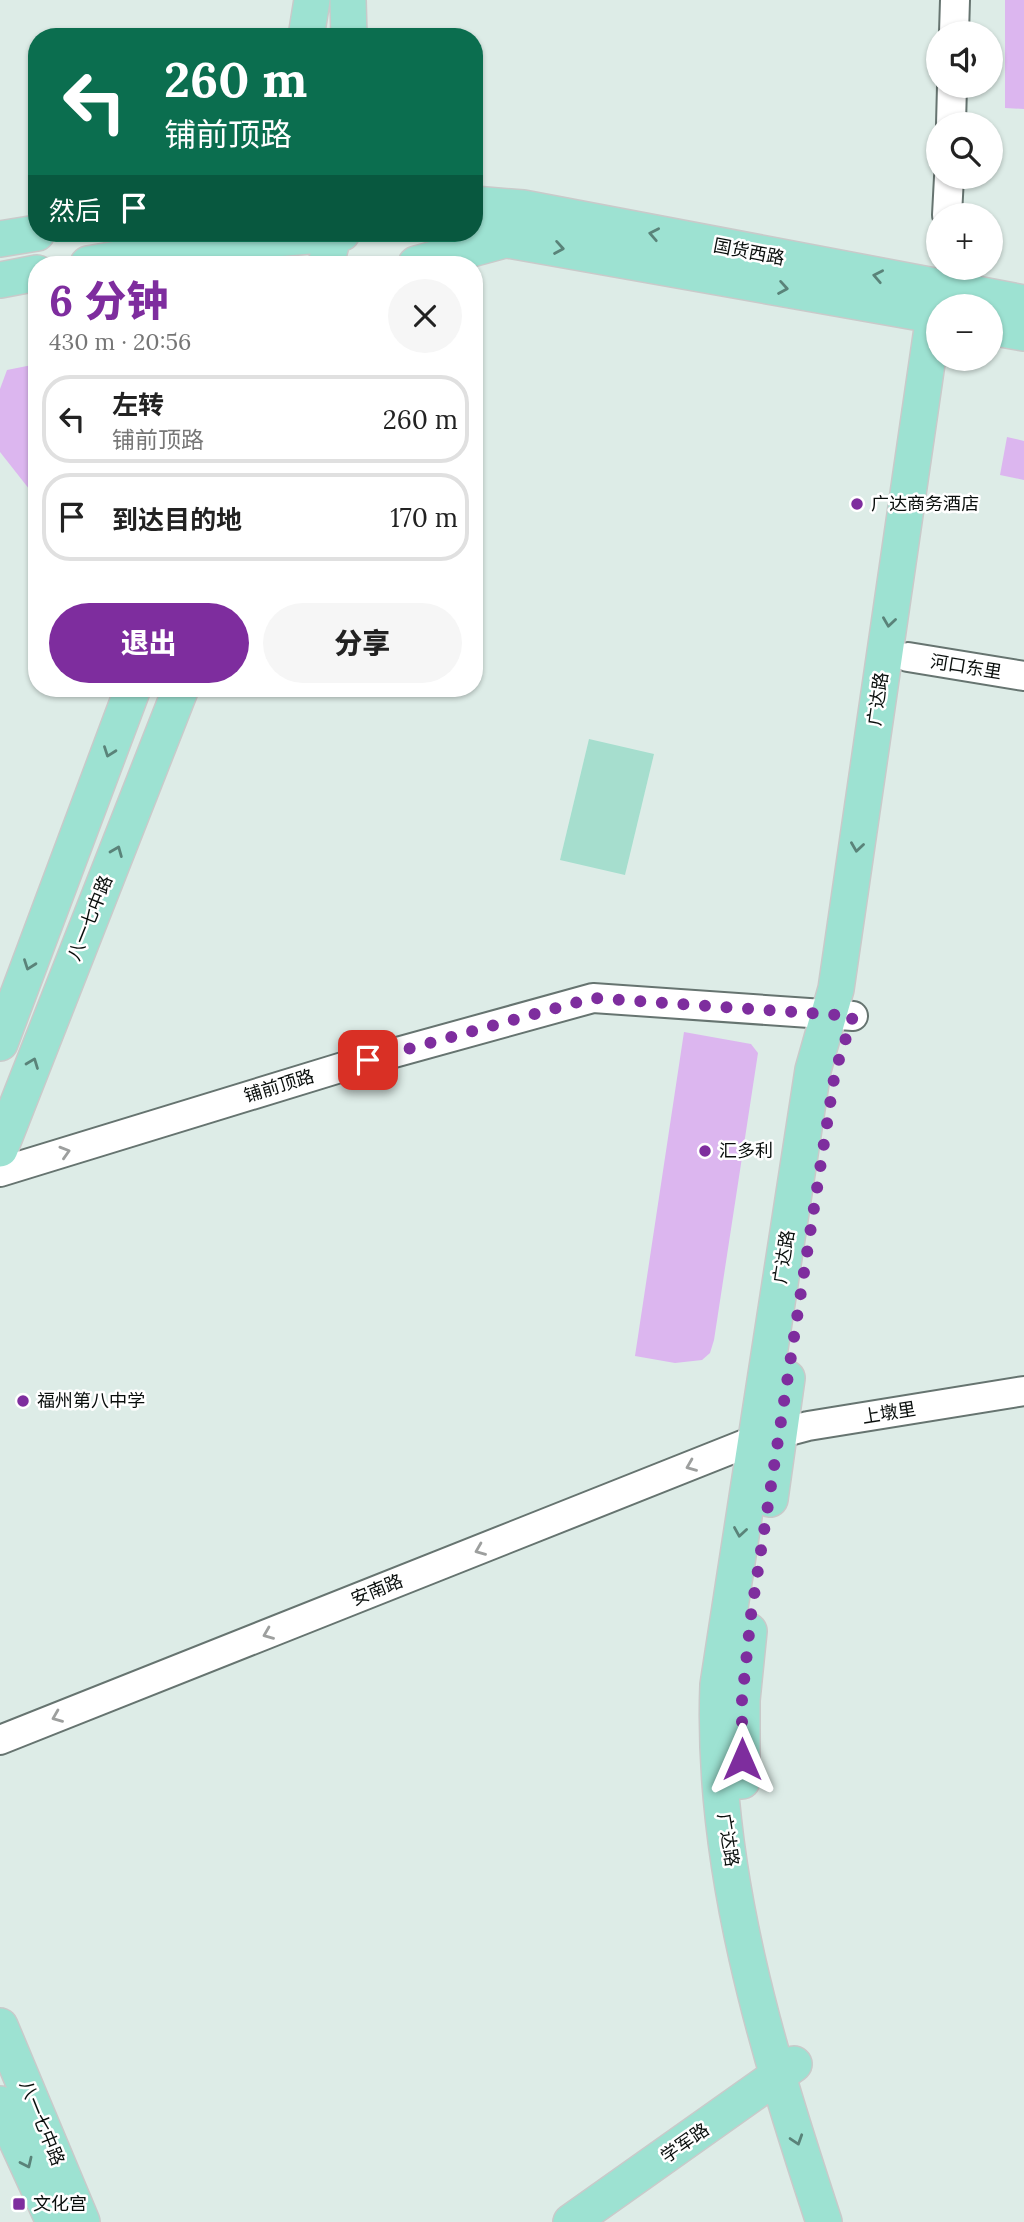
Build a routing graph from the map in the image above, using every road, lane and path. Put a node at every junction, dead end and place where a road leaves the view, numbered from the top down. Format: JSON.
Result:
{"nodes":[{"id":1,"x":312,"y":0,"type":"edge"},
{"id":2,"x":319,"y":0,"type":"edge"},
{"id":3,"x":956,"y":0,"type":"edge"},
{"id":4,"x":955,"y":21,"type":"edge"},
{"id":5,"x":344,"y":26,"type":"edge"},
{"id":6,"x":307,"y":28,"type":"edge"},
{"id":7,"x":483,"y":186,"type":"edge"},
{"id":8,"x":483,"y":205,"type":"edge"},
{"id":9,"x":523,"y":208,"type":"junction"},
{"id":10,"x":28,"y":234,"type":"edge"},
{"id":11,"x":483,"y":236,"type":"edge"},
{"id":12,"x":0,"y":239,"type":"edge"},
{"id":13,"x":507,"y":240,"type":"junction"},
{"id":14,"x":294,"y":244,"type":"edge"},
{"id":15,"x":148,"y":256,"type":"edge"},
{"id":16,"x":446,"y":256,"type":"edge"},
{"id":17,"x":28,"y":275,"type":"edge"},
{"id":18,"x":0,"y":280,"type":"edge"},
{"id":19,"x":926,"y":296,"type":"edge"},
{"id":20,"x":926,"y":297,"type":"edge"},
{"id":21,"x":1003,"y":302,"type":"edge"},
{"id":22,"x":1024,"y":303,"type":"edge"},
{"id":23,"x":1003,"y":329,"type":"edge"},
{"id":24,"x":1024,"y":333,"type":"edge"},
{"id":25,"x":932,"y":371,"type":"edge"},
{"id":26,"x":946,"y":371,"type":"edge"},
{"id":27,"x":908,"y":657,"type":"junction"},
{"id":28,"x":1024,"y":676,"type":"edge"},
{"id":29,"x":130,"y":697,"type":"edge"},
{"id":30,"x":177,"y":697,"type":"edge"},
{"id":31,"x":842,"y":1015,"type":"junction"},
{"id":32,"x":0,"y":1043,"type":"edge"},
{"id":33,"x":0,"y":1149,"type":"edge"},
{"id":34,"x":0,"y":1172,"type":"edge"},
{"id":35,"x":1024,"y":1391,"type":"edge"},
{"id":36,"x":768,"y":1436,"type":"junction"},
{"id":37,"x":0,"y":1740,"type":"edge"},
{"id":38,"x":0,"y":2026,"type":"edge"},
{"id":39,"x":790,"y":2081,"type":"junction"},
{"id":40,"x":0,"y":2104,"type":"edge"},
{"id":41,"x":54,"y":2222,"type":"edge"},
{"id":42,"x":82,"y":2222,"type":"edge"},
{"id":43,"x":571,"y":2222,"type":"edge"},
{"id":44,"x":610,"y":2222,"type":"edge"},
{"id":45,"x":824,"y":2222,"type":"edge"},
{"id":46,"x":848,"y":2222,"type":"edge"}],
"edges":[{"from":1,"to":6,"type":"main road"},
{"from":2,"to":5,"type":"main road"},
{"from":3,"to":4,"type":"street"},
{"from":7,"to":9,"type":"main road"},
{"from":8,"to":9,"type":"main road","name":"国货西路"},
{"from":19,"to":9,"type":"main road","name":"国货西路","one_way":true},
{"from":10,"to":12,"type":"main road"},
{"from":11,"to":13,"type":"main road","name":"国货西路"},
{"from":13,"to":16,"type":"main road"},
{"from":13,"to":20,"type":"main road","name":"国货西路","one_way":true},
{"from":14,"to":15,"type":"main road"},
{"from":17,"to":18,"type":"main road"},
{"from":21,"to":22,"type":"main road","name":"国货西路"},
{"from":23,"to":24,"type":"main road"},
{"from":25,"to":31,"type":"main road","name":"广达路","one_way":true},
{"from":26,"to":27,"type":"main road","name":"广达路"},
{"from":27,"to":28,"type":"street","name":"河口东里"},
{"from":27,"to":31,"type":"main road","name":"广达路"},
{"from":29,"to":32,"type":"main road","one_way":true},
{"from":33,"to":30,"type":"main road","name":"八一七中路","one_way":true},
{"from":34,"to":31,"type":"street","name":"铺前顶路","one_way":true},
{"from":31,"to":36,"type":"main road","name":"广达路"},
{"from":35,"to":36,"type":"street","name":"上墩里"},
{"from":36,"to":37,"type":"street","name":"安南路","one_way":true},
{"from":36,"to":39,"type":"main road","name":"广达路"},
{"from":38,"to":42,"type":"main road","name":"八一七中路"},
{"from":39,"to":43,"type":"main road","name":"学军路"},
{"from":39,"to":44,"type":"main road","name":"学军路"},
{"from":39,"to":45,"type":"main road","name":"广达路","one_way":true},
{"from":39,"to":46,"type":"main road","name":"广达路"},
{"from":40,"to":41,"type":"main road","name":"八一七中路","one_way":true}]}
